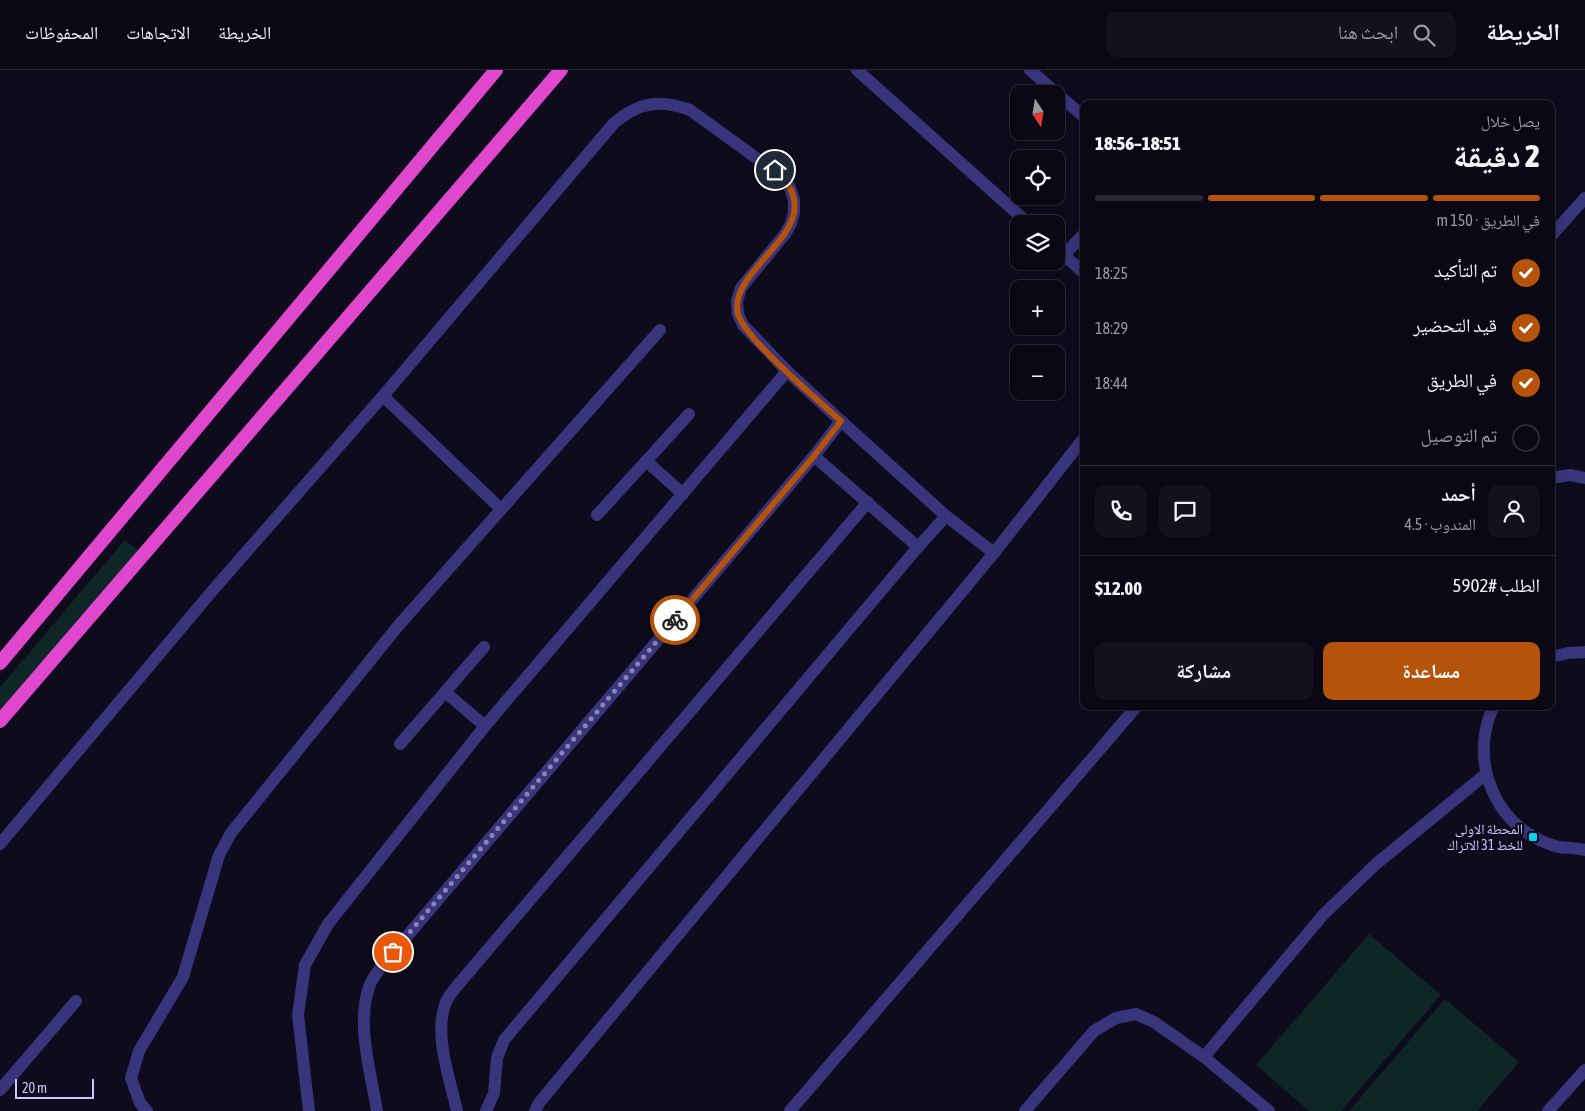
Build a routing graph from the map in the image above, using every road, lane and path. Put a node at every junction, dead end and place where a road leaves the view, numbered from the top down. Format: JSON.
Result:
{"nodes":[{"id":1,"x":496,"y":70,"type":"edge"},
{"id":2,"x":561,"y":70,"type":"edge"},
{"id":3,"x":857,"y":70,"type":"edge"},
{"id":4,"x":1030,"y":70,"type":"edge"},
{"id":5,"x":1080,"y":114,"type":"edge"},
{"id":6,"x":1585,"y":198,"type":"edge"},
{"id":7,"x":1019,"y":215,"type":"edge"},
{"id":8,"x":1555,"y":232,"type":"edge"},
{"id":9,"x":1080,"y":237,"type":"edge"},
{"id":10,"x":1065,"y":247,"type":"edge"},
{"id":11,"x":1065,"y":256,"type":"edge"},
{"id":12,"x":1080,"y":269,"type":"edge"},
{"id":13,"x":660,"y":330,"type":"dead end"},
{"id":14,"x":787,"y":372,"type":"junction"},
{"id":15,"x":382,"y":396,"type":"junction"},
{"id":16,"x":689,"y":414,"type":"dead end"},
{"id":17,"x":841,"y":421,"type":"junction"},
{"id":18,"x":1080,"y":443,"type":"edge"},
{"id":19,"x":814,"y":456,"type":"junction"},
{"id":20,"x":646,"y":461,"type":"junction"},
{"id":21,"x":1555,"y":477,"type":"edge"},
{"id":22,"x":1585,"y":478,"type":"edge"},
{"id":23,"x":683,"y":494,"type":"junction"},
{"id":24,"x":868,"y":502,"type":"junction"},
{"id":25,"x":502,"y":509,"type":"junction"},
{"id":26,"x":597,"y":515,"type":"dead end"},
{"id":27,"x":946,"y":516,"type":"junction"},
{"id":28,"x":918,"y":547,"type":"junction"},
{"id":29,"x":994,"y":553,"type":"junction"},
{"id":30,"x":484,"y":647,"type":"dead end"},
{"id":31,"x":1585,"y":652,"type":"edge"},
{"id":32,"x":1555,"y":656,"type":"edge"},
{"id":33,"x":0,"y":663,"type":"edge"},
{"id":34,"x":445,"y":692,"type":"junction"},
{"id":35,"x":1133,"y":710,"type":"edge"},
{"id":36,"x":1492,"y":710,"type":"edge"},
{"id":37,"x":0,"y":721,"type":"edge"},
{"id":38,"x":485,"y":726,"type":"junction"},
{"id":39,"x":400,"y":744,"type":"dead end"},
{"id":40,"x":1486,"y":774,"type":"junction"},
{"id":41,"x":0,"y":844,"type":"edge"},
{"id":42,"x":1585,"y":850,"type":"edge"},
{"id":43,"x":76,"y":1001,"type":"dead end"},
{"id":44,"x":1204,"y":1057,"type":"junction"},
{"id":45,"x":1585,"y":1070,"type":"edge"},
{"id":46,"x":0,"y":1090,"type":"edge"},
{"id":47,"x":1027,"y":1110,"type":"edge"},
{"id":48,"x":147,"y":1111,"type":"edge"},
{"id":49,"x":309,"y":1111,"type":"edge"},
{"id":50,"x":377,"y":1111,"type":"edge"},
{"id":51,"x":457,"y":1111,"type":"edge"},
{"id":52,"x":486,"y":1111,"type":"edge"},
{"id":53,"x":535,"y":1111,"type":"edge"},
{"id":54,"x":790,"y":1111,"type":"edge"},
{"id":55,"x":1269,"y":1111,"type":"edge"},
{"id":56,"x":1548,"y":1111,"type":"edge"}],
"edges":[{"from":1,"to":33,"type":"highway"},
{"from":2,"to":37,"type":"highway"},
{"from":3,"to":7,"type":"street"},
{"from":4,"to":5,"type":"street"},
{"from":6,"to":8,"type":"street"},
{"from":9,"to":10,"type":"street"},
{"from":11,"to":12,"type":"street"},
{"from":13,"to":25,"type":"street"},
{"from":14,"to":15,"type":"street"},
{"from":14,"to":17,"type":"street"},
{"from":14,"to":23,"type":"street"},
{"from":15,"to":25,"type":"street"},
{"from":15,"to":41,"type":"street"},
{"from":16,"to":20,"type":"street"},
{"from":17,"to":19,"type":"street"},
{"from":17,"to":27,"type":"street"},
{"from":18,"to":29,"type":"street"},
{"from":19,"to":24,"type":"street"},
{"from":19,"to":50,"type":"street"},
{"from":20,"to":23,"type":"street"},
{"from":20,"to":26,"type":"street"},
{"from":21,"to":22,"type":"street"},
{"from":23,"to":38,"type":"street"},
{"from":24,"to":28,"type":"street"},
{"from":24,"to":51,"type":"street"},
{"from":25,"to":48,"type":"street"},
{"from":27,"to":28,"type":"street"},
{"from":27,"to":29,"type":"street"},
{"from":28,"to":52,"type":"street"},
{"from":29,"to":53,"type":"street"},
{"from":30,"to":34,"type":"street"},
{"from":31,"to":32,"type":"street"},
{"from":34,"to":38,"type":"street"},
{"from":34,"to":39,"type":"street"},
{"from":35,"to":54,"type":"street"},
{"from":36,"to":40,"type":"street"},
{"from":38,"to":49,"type":"street"},
{"from":40,"to":42,"type":"street"},
{"from":40,"to":44,"type":"street"},
{"from":43,"to":46,"type":"street"},
{"from":44,"to":47,"type":"street"},
{"from":44,"to":55,"type":"street"},
{"from":45,"to":56,"type":"street"}]}
